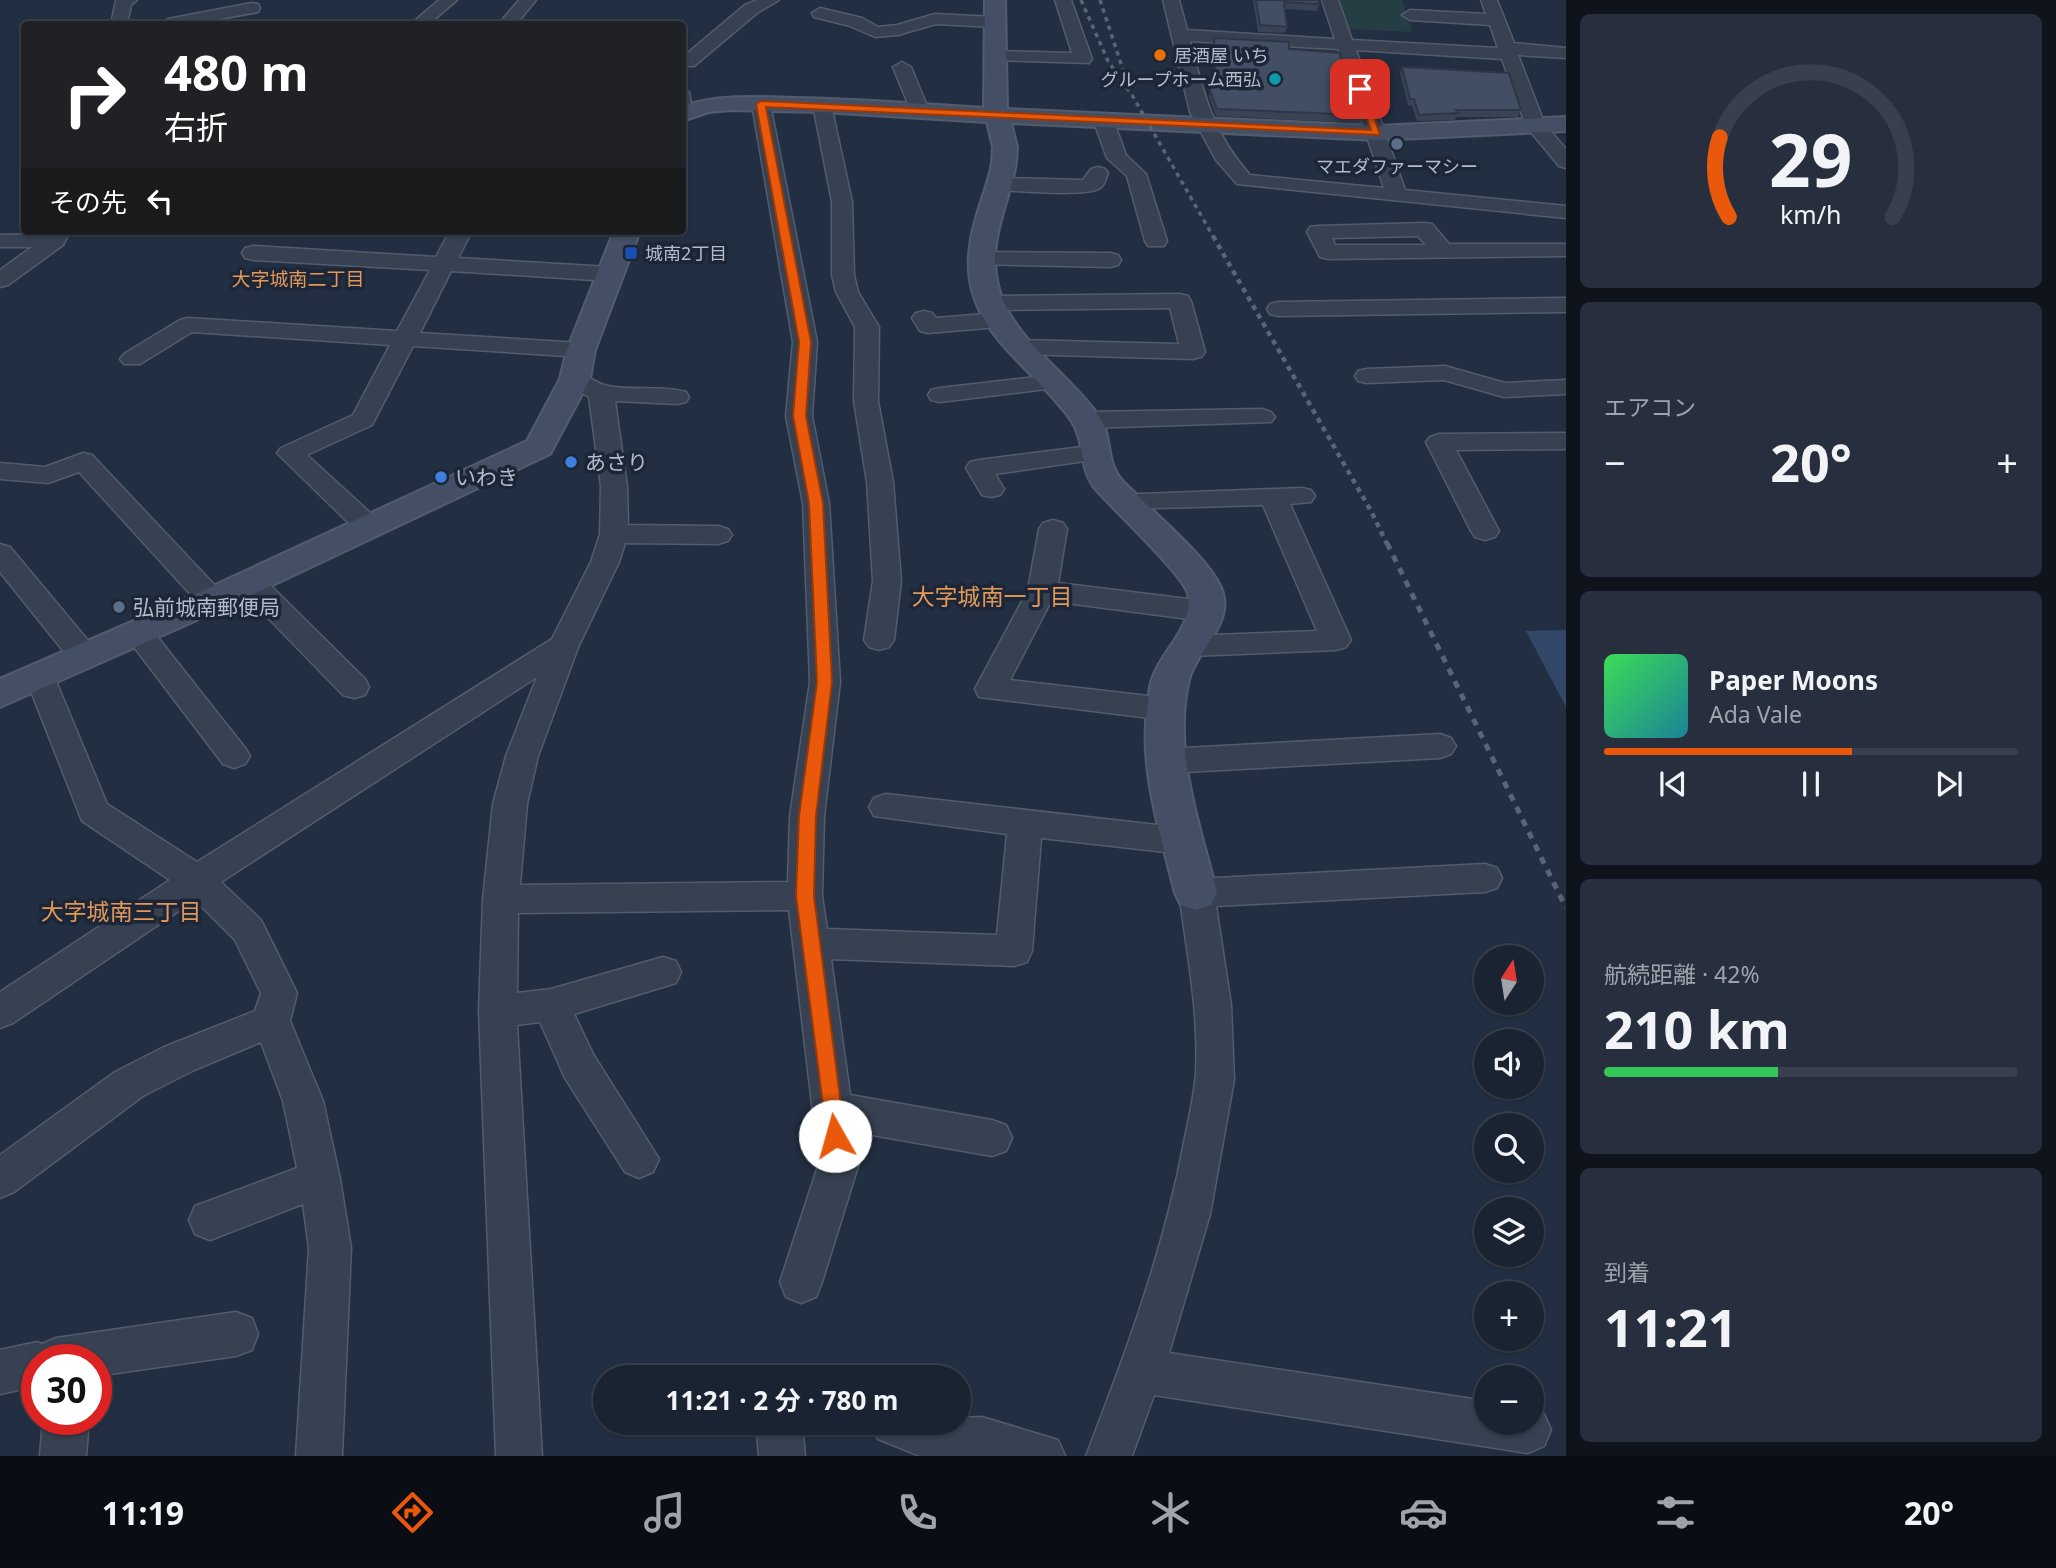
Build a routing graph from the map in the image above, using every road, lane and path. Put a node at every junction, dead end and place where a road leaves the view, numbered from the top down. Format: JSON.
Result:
{"nodes":[{"id":1,"x":129,"y":0,"type":"edge"},
{"id":2,"x":449,"y":0,"type":"edge"},
{"id":3,"x":528,"y":0,"type":"edge"},
{"id":4,"x":1063,"y":0,"type":"edge"},
{"id":5,"x":1171,"y":0,"type":"edge"},
{"id":6,"x":1330,"y":0,"type":"edge"},
{"id":7,"x":1489,"y":0,"type":"edge"},
{"id":8,"x":764,"y":1,"type":"edge"},
{"id":9,"x":877,"y":10,"type":"dead end"},
{"id":10,"x":252,"y":11,"type":"edge"},
{"id":11,"x":994,"y":11,"type":"edge"},
{"id":12,"x":820,"y":13,"type":"dead end"},
{"id":13,"x":1410,"y":15,"type":"dead end"},
{"id":14,"x":511,"y":19,"type":"dead end"},
{"id":15,"x":1496,"y":20,"type":"junction"},
{"id":16,"x":119,"y":21,"type":"edge"},
{"id":17,"x":187,"y":21,"type":"edge"},
{"id":18,"x":423,"y":21,"type":"edge"},
{"id":19,"x":856,"y":22,"type":"junction"},
{"id":20,"x":1181,"y":35,"type":"junction"},
{"id":21,"x":1343,"y":45,"type":"junction"},
{"id":22,"x":1509,"y":51,"type":"junction"},
{"id":23,"x":1566,"y":53,"type":"edge"},
{"id":24,"x":995,"y":56,"type":"junction"},
{"id":25,"x":686,"y":62,"type":"edge"},
{"id":26,"x":902,"y":67,"type":"dead end"},
{"id":27,"x":761,"y":104,"type":"junction"},
{"id":28,"x":822,"y":105,"type":"junction"},
{"id":29,"x":920,"y":111,"type":"junction"},
{"id":30,"x":686,"y":113,"type":"edge"},
{"id":31,"x":996,"y":116,"type":"junction"},
{"id":32,"x":1104,"y":122,"type":"junction"},
{"id":33,"x":1566,"y":124,"type":"edge"},
{"id":34,"x":1206,"y":126,"type":"junction"},
{"id":35,"x":1536,"y":126,"type":"junction"},
{"id":36,"x":1377,"y":133,"type":"junction"},
{"id":37,"x":1566,"y":162,"type":"edge"},
{"id":38,"x":1098,"y":173,"type":"dead end"},
{"id":39,"x":1001,"y":184,"type":"junction"},
{"id":40,"x":1397,"y":196,"type":"junction"},
{"id":41,"x":1566,"y":212,"type":"edge"},
{"id":42,"x":57,"y":235,"type":"edge"},
{"id":43,"x":459,"y":235,"type":"edge"},
{"id":44,"x":624,"y":235,"type":"edge"},
{"id":45,"x":0,"y":241,"type":"edge"},
{"id":46,"x":1156,"y":241,"type":"dead end"},
{"id":47,"x":1442,"y":250,"type":"dead end"},
{"id":48,"x":1566,"y":250,"type":"edge"},
{"id":49,"x":253,"y":253,"type":"dead end"},
{"id":50,"x":982,"y":259,"type":"junction"},
{"id":51,"x":1110,"y":260,"type":"dead end"},
{"id":52,"x":443,"y":264,"type":"junction"},
{"id":53,"x":609,"y":274,"type":"junction"},
{"id":54,"x":0,"y":280,"type":"edge"},
{"id":55,"x":1566,"y":305,"type":"edge"},
{"id":56,"x":1278,"y":309,"type":"dead end"},
{"id":57,"x":994,"y":311,"type":"junction"},
{"id":58,"x":924,"y":318,"type":"dead end"},
{"id":59,"x":404,"y":340,"type":"junction"},
{"id":60,"x":1019,"y":347,"type":"junction"},
{"id":61,"x":132,"y":359,"type":"dead end"},
{"id":62,"x":586,"y":374,"type":"junction"},
{"id":63,"x":1367,"y":376,"type":"dead end"},
{"id":64,"x":1054,"y":382,"type":"junction"},
{"id":65,"x":1566,"y":387,"type":"edge"},
{"id":66,"x":940,"y":395,"type":"dead end"},
{"id":67,"x":677,"y":397,"type":"dead end"},
{"id":68,"x":1262,"y":417,"type":"dead end"},
{"id":69,"x":1087,"y":420,"type":"junction"},
{"id":70,"x":1566,"y":441,"type":"edge"},
{"id":71,"x":1097,"y":453,"type":"junction"},
{"id":72,"x":0,"y":471,"type":"edge"},
{"id":73,"x":991,"y":489,"type":"dead end"},
{"id":74,"x":1123,"y":501,"type":"junction"},
{"id":75,"x":369,"y":527,"type":"junction"},
{"id":76,"x":1054,"y":529,"type":"dead end"},
{"id":77,"x":1485,"y":531,"type":"dead end"},
{"id":78,"x":614,"y":534,"type":"junction"},
{"id":79,"x":718,"y":535,"type":"dead end"},
{"id":80,"x":0,"y":553,"type":"edge"},
{"id":81,"x":250,"y":582,"type":"junction"},
{"id":82,"x":1042,"y":590,"type":"junction"},
{"id":83,"x":212,"y":600,"type":"junction"},
{"id":84,"x":1204,"y":611,"type":"junction"},
{"id":85,"x":138,"y":632,"type":"junction"},
{"id":86,"x":879,"y":640,"type":"dead end"},
{"id":87,"x":564,"y":645,"type":"junction"},
{"id":88,"x":1190,"y":646,"type":"junction"},
{"id":89,"x":84,"y":656,"type":"junction"},
{"id":90,"x":40,"y":676,"type":"junction"},
{"id":91,"x":354,"y":687,"type":"dead end"},
{"id":92,"x":0,"y":694,"type":"edge"},
{"id":93,"x":1166,"y":709,"type":"junction"},
{"id":94,"x":1440,"y":746,"type":"dead end"},
{"id":95,"x":234,"y":757,"type":"dead end"},
{"id":96,"x":1167,"y":761,"type":"junction"},
{"id":97,"x":886,"y":807,"type":"dead end"},
{"id":98,"x":1025,"y":824,"type":"junction"},
{"id":99,"x":1183,"y":841,"type":"junction"},
{"id":100,"x":1485,"y":878,"type":"dead end"},
{"id":101,"x":197,"y":880,"type":"junction"},
{"id":102,"x":1196,"y":893,"type":"junction"},
{"id":103,"x":805,"y":896,"type":"junction"},
{"id":104,"x":501,"y":899,"type":"junction"},
{"id":105,"x":809,"y":943,"type":"junction"},
{"id":106,"x":663,"y":972,"type":"dead end"},
{"id":107,"x":551,"y":1005,"type":"junction"},
{"id":108,"x":498,"y":1011,"type":"junction"},
{"id":109,"x":0,"y":1012,"type":"edge"},
{"id":110,"x":271,"y":1021,"type":"junction"},
{"id":111,"x":832,"y":1110,"type":"junction"},
{"id":112,"x":992,"y":1138,"type":"dead end"},
{"id":113,"x":639,"y":1159,"type":"dead end"},
{"id":114,"x":0,"y":1179,"type":"edge"},
{"id":115,"x":320,"y":1179,"type":"junction"},
{"id":116,"x":210,"y":1220,"type":"dead end"},
{"id":117,"x":801,"y":1282,"type":"dead end"},
{"id":118,"x":236,"y":1334,"type":"dead end"},
{"id":119,"x":112,"y":1352,"type":"edge"},
{"id":120,"x":21,"y":1368,"type":"edge"},
{"id":121,"x":1141,"y":1371,"type":"junction"},
{"id":122,"x":0,"y":1372,"type":"edge"},
{"id":123,"x":1474,"y":1422,"type":"edge"},
{"id":124,"x":65,"y":1435,"type":"edge"},
{"id":125,"x":780,"y":1435,"type":"edge"},
{"id":126,"x":917,"y":1435,"type":"edge"},
{"id":127,"x":944,"y":1449,"type":"edge"},
{"id":128,"x":63,"y":1456,"type":"edge"},
{"id":129,"x":319,"y":1456,"type":"edge"},
{"id":130,"x":519,"y":1456,"type":"edge"},
{"id":131,"x":782,"y":1456,"type":"edge"},
{"id":132,"x":1042,"y":1456,"type":"edge"},
{"id":133,"x":1109,"y":1456,"type":"edge"}],
"edges":[{"from":1,"to":16,"type":"street"},
{"from":2,"to":18,"type":"street"},
{"from":3,"to":14,"type":"street"},
{"from":4,"to":24,"type":"street"},
{"from":5,"to":20,"type":"street"},
{"from":6,"to":21,"type":"street"},
{"from":7,"to":15,"type":"street"},
{"from":8,"to":25,"type":"street"},
{"from":9,"to":19,"type":"street"},
{"from":10,"to":17,"type":"street"},
{"from":11,"to":19,"type":"street"},
{"from":11,"to":24,"type":"street"},
{"from":12,"to":19,"type":"street"},
{"from":13,"to":15,"type":"street"},
{"from":15,"to":22,"type":"street"},
{"from":20,"to":21,"type":"street"},
{"from":20,"to":34,"type":"street"},
{"from":21,"to":22,"type":"street"},
{"from":21,"to":36,"type":"street"},
{"from":22,"to":23,"type":"street"},
{"from":22,"to":35,"type":"street"},
{"from":24,"to":31,"type":"street"},
{"from":26,"to":29,"type":"street"},
{"from":27,"to":28,"type":"street"},
{"from":27,"to":30,"type":"street"},
{"from":27,"to":103,"type":"street"},
{"from":28,"to":29,"type":"street"},
{"from":28,"to":86,"type":"street"},
{"from":29,"to":31,"type":"street"},
{"from":31,"to":32,"type":"street"},
{"from":31,"to":39,"type":"street"},
{"from":32,"to":34,"type":"street"},
{"from":32,"to":46,"type":"street"},
{"from":33,"to":35,"type":"street"},
{"from":34,"to":36,"type":"street"},
{"from":34,"to":40,"type":"street"},
{"from":35,"to":36,"type":"street"},
{"from":35,"to":37,"type":"street"},
{"from":36,"to":40,"type":"street"},
{"from":38,"to":39,"type":"street"},
{"from":39,"to":50,"type":"street"},
{"from":40,"to":41,"type":"street"},
{"from":42,"to":45,"type":"street"},
{"from":42,"to":54,"type":"street"},
{"from":43,"to":52,"type":"street"},
{"from":44,"to":53,"type":"street"},
{"from":47,"to":48,"type":"street"},
{"from":49,"to":52,"type":"street"},
{"from":50,"to":51,"type":"street"},
{"from":50,"to":57,"type":"street"},
{"from":52,"to":53,"type":"street"},
{"from":52,"to":59,"type":"street"},
{"from":53,"to":62,"type":"street"},
{"from":55,"to":56,"type":"street"},
{"from":57,"to":58,"type":"street"},
{"from":57,"to":60,"type":"street"},
{"from":57,"to":60,"type":"street"},
{"from":59,"to":61,"type":"street"},
{"from":59,"to":62,"type":"street"},
{"from":59,"to":75,"type":"street"},
{"from":60,"to":64,"type":"street"},
{"from":62,"to":67,"type":"street"},
{"from":62,"to":75,"type":"street"},
{"from":62,"to":78,"type":"street"},
{"from":63,"to":65,"type":"street"},
{"from":64,"to":66,"type":"street"},
{"from":64,"to":69,"type":"street"},
{"from":68,"to":69,"type":"street"},
{"from":69,"to":71,"type":"street"},
{"from":70,"to":77,"type":"street"},
{"from":71,"to":73,"type":"street"},
{"from":71,"to":74,"type":"street"},
{"from":72,"to":83,"type":"street"},
{"from":74,"to":84,"type":"street"},
{"from":74,"to":88,"type":"street"},
{"from":75,"to":81,"type":"street"},
{"from":76,"to":82,"type":"street"},
{"from":78,"to":79,"type":"street"},
{"from":78,"to":87,"type":"street"},
{"from":80,"to":89,"type":"street"},
{"from":81,"to":83,"type":"street"},
{"from":81,"to":91,"type":"street"},
{"from":82,"to":84,"type":"street"},
{"from":82,"to":93,"type":"street"},
{"from":83,"to":85,"type":"street"},
{"from":84,"to":88,"type":"street"},
{"from":85,"to":89,"type":"street"},
{"from":85,"to":95,"type":"street"},
{"from":87,"to":101,"type":"street"},
{"from":87,"to":104,"type":"street"},
{"from":88,"to":93,"type":"street"},
{"from":89,"to":90,"type":"street"},
{"from":90,"to":92,"type":"street"},
{"from":90,"to":101,"type":"street"},
{"from":93,"to":96,"type":"street"},
{"from":94,"to":96,"type":"street"},
{"from":96,"to":99,"type":"street"},
{"from":97,"to":98,"type":"street"},
{"from":98,"to":99,"type":"street"},
{"from":98,"to":105,"type":"street"},
{"from":99,"to":102,"type":"street"},
{"from":100,"to":102,"type":"street"},
{"from":101,"to":109,"type":"street"},
{"from":101,"to":110,"type":"street"},
{"from":102,"to":121,"type":"street"},
{"from":103,"to":104,"type":"street"},
{"from":103,"to":105,"type":"street"},
{"from":104,"to":108,"type":"street"},
{"from":105,"to":111,"type":"street"},
{"from":106,"to":107,"type":"street"},
{"from":107,"to":108,"type":"street"},
{"from":107,"to":113,"type":"street"},
{"from":108,"to":130,"type":"street"},
{"from":110,"to":114,"type":"street"},
{"from":110,"to":115,"type":"street"},
{"from":111,"to":112,"type":"street"},
{"from":111,"to":117,"type":"street"},
{"from":115,"to":116,"type":"street"},
{"from":115,"to":129,"type":"street"},
{"from":118,"to":119,"type":"street"},
{"from":120,"to":122,"type":"street"},
{"from":121,"to":123,"type":"street"},
{"from":121,"to":133,"type":"street"},
{"from":124,"to":128,"type":"street"},
{"from":125,"to":131,"type":"street"},
{"from":126,"to":127,"type":"street"},
{"from":127,"to":132,"type":"street"}]}
